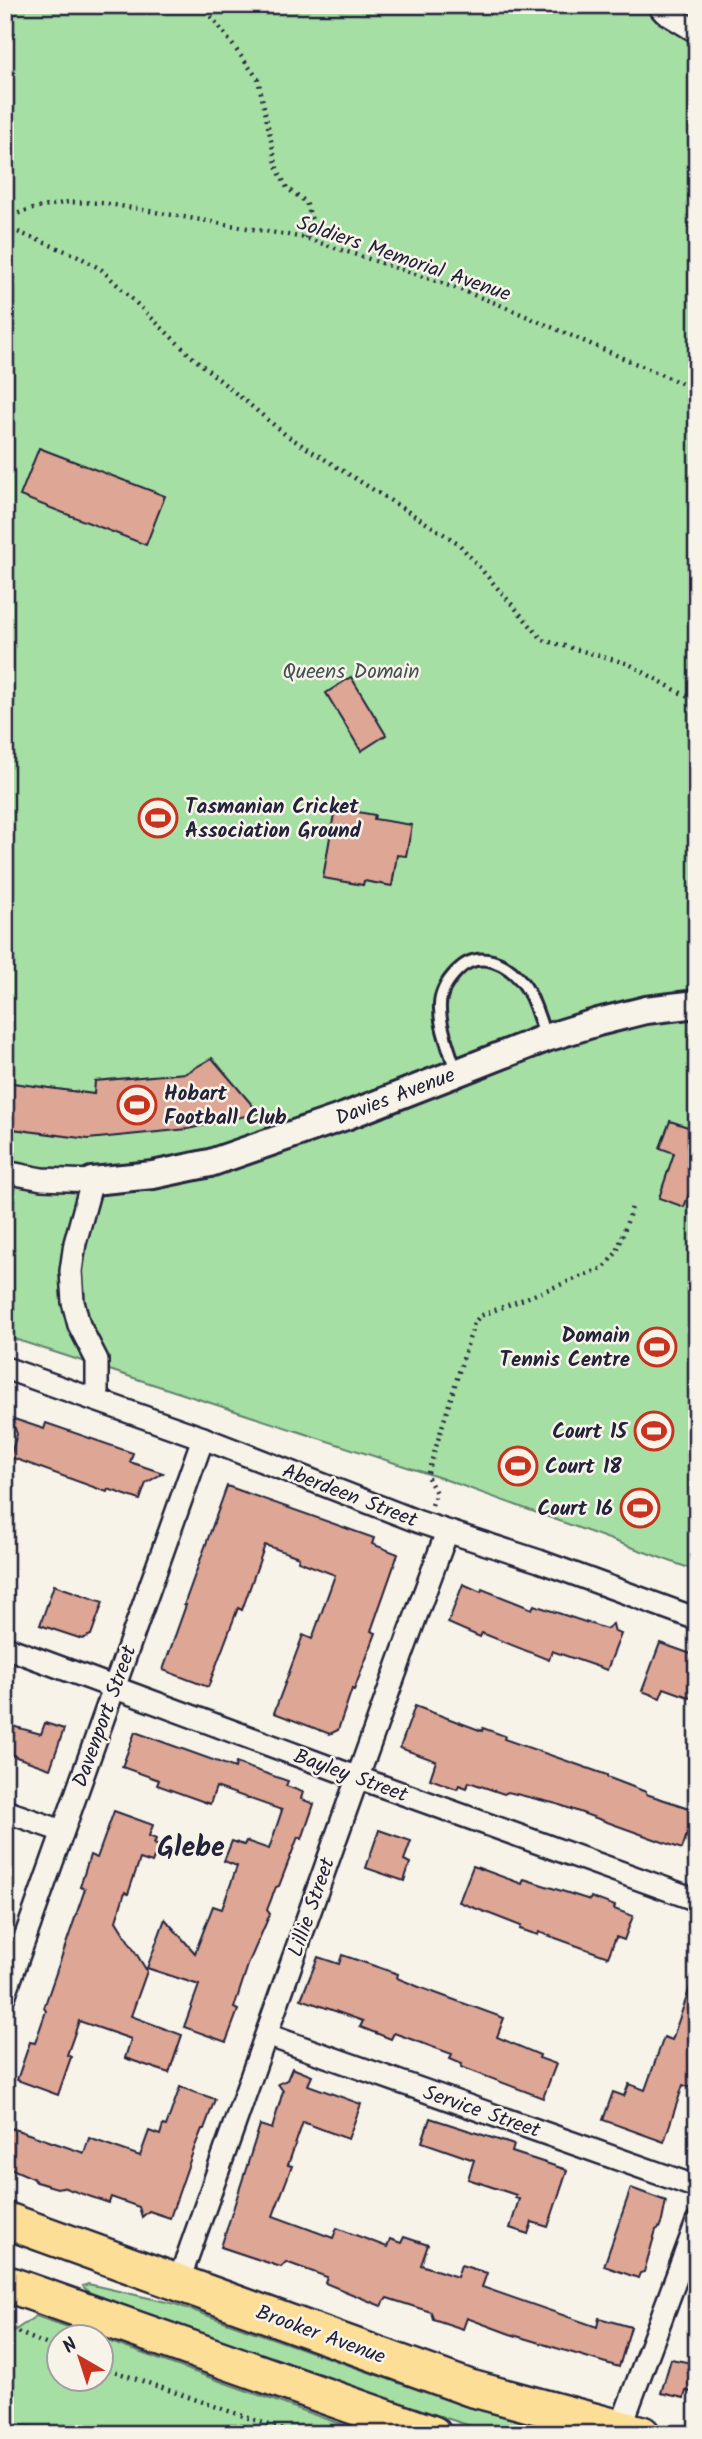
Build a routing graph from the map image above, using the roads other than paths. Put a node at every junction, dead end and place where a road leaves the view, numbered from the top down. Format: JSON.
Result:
{"nodes":[{"id":1,"x":658,"y":5,"type":"edge"},
{"id":2,"x":697,"y":32,"type":"edge"},
{"id":3,"x":697,"y":1004,"type":"edge"},
{"id":4,"x":546,"y":1038,"type":"junction"},
{"id":5,"x":456,"y":1072,"type":"junction"},
{"id":6,"x":5,"y":1172,"type":"edge"},
{"id":7,"x":92,"y":1181,"type":"junction"},
{"id":8,"x":5,"y":1368,"type":"edge"},
{"id":9,"x":97,"y":1399,"type":"junction"},
{"id":10,"x":203,"y":1438,"type":"junction"},
{"id":11,"x":447,"y":1532,"type":"junction"},
{"id":12,"x":697,"y":1619,"type":"edge"},
{"id":13,"x":5,"y":1647,"type":"edge"},
{"id":14,"x":115,"y":1686,"type":"junction"},
{"id":15,"x":356,"y":1777,"type":"junction"},
{"id":16,"x":5,"y":1811,"type":"edge"},
{"id":17,"x":62,"y":1831,"type":"junction"},
{"id":18,"x":697,"y":1900,"type":"edge"},
{"id":19,"x":5,"y":1994,"type":"edge"},
{"id":20,"x":267,"y":2035,"type":"junction"},
{"id":21,"x":697,"y":2187,"type":"edge"},
{"id":22,"x":5,"y":2220,"type":"edge"},
{"id":23,"x":697,"y":2222,"type":"edge"},
{"id":24,"x":5,"y":2283,"type":"edge"},
{"id":25,"x":178,"y":2283,"type":"junction"},
{"id":26,"x":631,"y":2431,"type":"edge"},
{"id":27,"x":433,"y":2434,"type":"edge"}],
"edges":[{"from":1,"to":2,"type":"street"},
{"from":3,"to":4,"type":"street","name":"Davies Avenue"},
{"from":4,"to":5,"type":"street","name":"Davies Avenue"},
{"from":4,"to":5,"type":"lane"},
{"from":5,"to":7,"type":"street","name":"Davies Avenue"},
{"from":6,"to":7,"type":"street"},
{"from":7,"to":9,"type":"street"},
{"from":8,"to":9,"type":"street","name":"Aberdeen Street"},
{"from":9,"to":10,"type":"street","name":"Aberdeen Street"},
{"from":10,"to":11,"type":"street","name":"Aberdeen Street"},
{"from":10,"to":14,"type":"street","name":"Davenport Street"},
{"from":11,"to":12,"type":"street","name":"Aberdeen Street"},
{"from":11,"to":15,"type":"street","name":"Lillie Street"},
{"from":13,"to":14,"type":"street","name":"Bayley Street"},
{"from":14,"to":15,"type":"street","name":"Bayley Street"},
{"from":14,"to":17,"type":"street","name":"Davenport Street"},
{"from":15,"to":18,"type":"street","name":"Bayley Street"},
{"from":15,"to":20,"type":"street","name":"Lillie Street"},
{"from":16,"to":17,"type":"street"},
{"from":17,"to":19,"type":"street","name":"Davenport Street"},
{"from":20,"to":21,"type":"street","name":"Service Street"},
{"from":20,"to":25,"type":"street","name":"Lillie Street"},
{"from":22,"to":25,"type":"highway","name":"Brooker Avenue"},
{"from":23,"to":26,"type":"street"},
{"from":24,"to":27,"type":"highway"},
{"from":25,"to":26,"type":"highway","name":"Brooker Avenue"}]}
